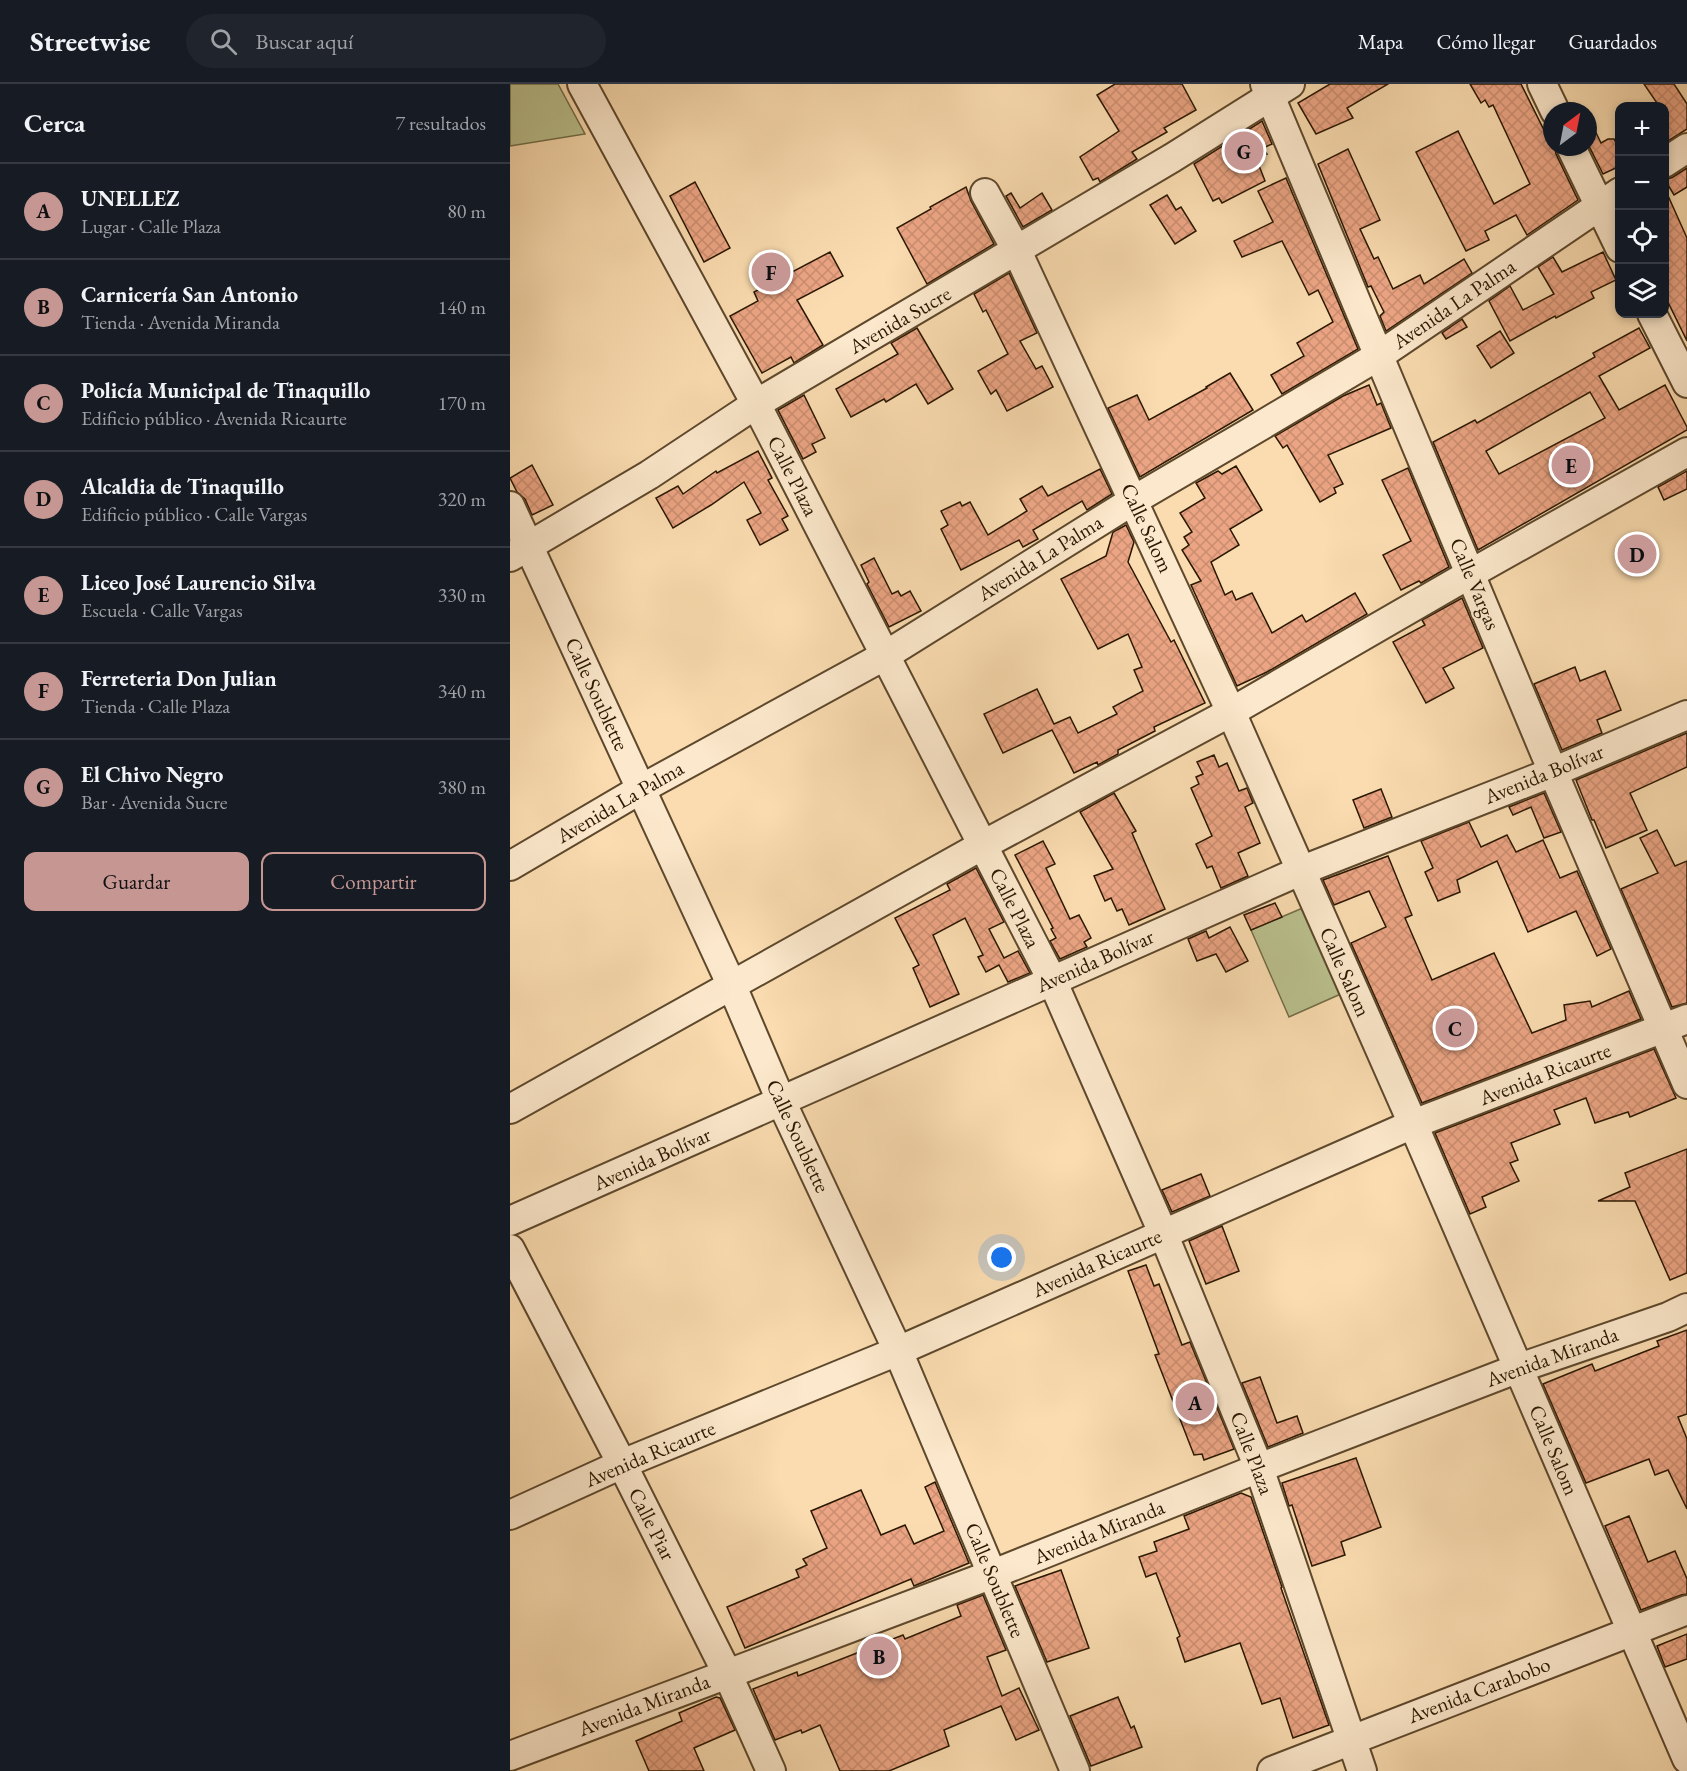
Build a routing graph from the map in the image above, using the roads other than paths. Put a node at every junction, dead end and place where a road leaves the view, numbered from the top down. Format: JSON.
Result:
{"nodes":[{"id":1,"x":582,"y":84,"type":"edge"},
{"id":2,"x":1542,"y":84,"type":"edge"},
{"id":3,"x":1275,"y":89,"type":"edge"},
{"id":4,"x":1551,"y":102,"type":"edge"},
{"id":5,"x":1687,"y":148,"type":"edge"},
{"id":6,"x":1578,"y":156,"type":"edge"},
{"id":7,"x":1669,"y":160,"type":"edge"},
{"id":8,"x":986,"y":193,"type":"dead end"},
{"id":9,"x":1609,"y":199,"type":"edge"},
{"id":10,"x":1615,"y":226,"type":"edge"},
{"id":11,"x":1017,"y":251,"type":"junction"},
{"id":12,"x":1654,"y":318,"type":"edge"},
{"id":13,"x":1380,"y":355,"type":"junction"},
{"id":14,"x":1687,"y":383,"type":"edge"},
{"id":15,"x":756,"y":404,"type":"junction"},
{"id":16,"x":1687,"y":452,"type":"edge"},
{"id":17,"x":1134,"y":500,"type":"junction"},
{"id":18,"x":510,"y":506,"type":"edge"},
{"id":19,"x":519,"y":552,"type":"edge"},
{"id":20,"x":1470,"y":574,"type":"junction"},
{"id":21,"x":886,"y":654,"type":"junction"},
{"id":22,"x":1231,"y":712,"type":"junction"},
{"id":23,"x":1687,"y":715,"type":"edge"},
{"id":24,"x":1553,"y":772,"type":"junction"},
{"id":25,"x":641,"y":789,"type":"junction"},
{"id":26,"x":983,"y":845,"type":"junction"},
{"id":27,"x":510,"y":866,"type":"edge"},
{"id":28,"x":1300,"y":871,"type":"junction"},
{"id":29,"x":1052,"y":980,"type":"junction"},
{"id":30,"x":732,"y":986,"type":"junction"},
{"id":31,"x":1676,"y":1024,"type":"edge"},
{"id":32,"x":1687,"y":1084,"type":"edge"},
{"id":33,"x":781,"y":1101,"type":"junction"},
{"id":34,"x":510,"y":1109,"type":"edge"},
{"id":35,"x":1413,"y":1124,"type":"junction"},
{"id":36,"x":510,"y":1221,"type":"edge"},
{"id":37,"x":1163,"y":1233,"type":"junction"},
{"id":38,"x":510,"y":1249,"type":"edge"},
{"id":39,"x":1687,"y":1308,"type":"edge"},
{"id":40,"x":898,"y":1351,"type":"junction"},
{"id":41,"x":1519,"y":1368,"type":"junction"},
{"id":42,"x":622,"y":1464,"type":"junction"},
{"id":43,"x":1259,"y":1468,"type":"junction"},
{"id":44,"x":510,"y":1515,"type":"edge"},
{"id":45,"x":993,"y":1574,"type":"junction"},
{"id":46,"x":1687,"y":1610,"type":"edge"},
{"id":47,"x":1631,"y":1631,"type":"junction"},
{"id":48,"x":728,"y":1673,"type":"junction"},
{"id":49,"x":1352,"y":1740,"type":"junction"},
{"id":50,"x":510,"y":1756,"type":"edge"},
{"id":51,"x":1687,"y":1759,"type":"edge"},
{"id":52,"x":771,"y":1771,"type":"edge"},
{"id":53,"x":1075,"y":1771,"type":"edge"},
{"id":54,"x":1272,"y":1771,"type":"edge"},
{"id":55,"x":1362,"y":1771,"type":"edge"}],
"edges":[{"from":1,"to":15,"type":"street","name":"Calle Plaza"},
{"from":2,"to":4,"type":"street"},
{"from":3,"to":11,"type":"street","name":"Avenida Sucre"},
{"from":3,"to":13,"type":"street","name":"Calle Vargas"},
{"from":5,"to":7,"type":"street"},
{"from":6,"to":9,"type":"street"},
{"from":8,"to":11,"type":"street","name":"Calle Salom"},
{"from":9,"to":10,"type":"street"},
{"from":9,"to":13,"type":"street","name":"Avenida La Palma"},
{"from":11,"to":15,"type":"street","name":"Avenida Sucre"},
{"from":11,"to":17,"type":"street","name":"Calle Salom"},
{"from":12,"to":14,"type":"street"},
{"from":13,"to":17,"type":"street","name":"Avenida La Palma"},
{"from":13,"to":20,"type":"street","name":"Calle Vargas"},
{"from":15,"to":19,"type":"street","name":"Avenida Sucre"},
{"from":15,"to":21,"type":"street","name":"Calle Plaza"},
{"from":16,"to":20,"type":"street"},
{"from":17,"to":21,"type":"street","name":"Avenida La Palma"},
{"from":17,"to":22,"type":"street","name":"Calle Salom"},
{"from":18,"to":19,"type":"street","name":"Calle Soublette"},
{"from":19,"to":25,"type":"street","name":"Calle Soublette"},
{"from":20,"to":22,"type":"street"},
{"from":20,"to":24,"type":"street","name":"Calle Vargas"},
{"from":21,"to":25,"type":"street","name":"Avenida La Palma"},
{"from":21,"to":26,"type":"street","name":"Calle Plaza"},
{"from":22,"to":26,"type":"street"},
{"from":22,"to":28,"type":"street","name":"Calle Salom"},
{"from":23,"to":24,"type":"street","name":"Avenida Bolívar"},
{"from":24,"to":28,"type":"street","name":"Avenida Bolívar"},
{"from":24,"to":31,"type":"street","name":"Calle Vargas"},
{"from":25,"to":27,"type":"street","name":"Avenida La Palma"},
{"from":25,"to":30,"type":"street","name":"Calle Soublette"},
{"from":26,"to":29,"type":"street","name":"Calle Plaza"},
{"from":26,"to":30,"type":"street"},
{"from":28,"to":29,"type":"street","name":"Avenida Bolívar"},
{"from":28,"to":35,"type":"street","name":"Calle Salom"},
{"from":29,"to":33,"type":"street","name":"Avenida Bolívar"},
{"from":29,"to":37,"type":"street","name":"Calle Plaza"},
{"from":30,"to":33,"type":"street","name":"Calle Soublette"},
{"from":30,"to":34,"type":"street"},
{"from":31,"to":32,"type":"street","name":"Calle Vargas"},
{"from":31,"to":35,"type":"street","name":"Avenida Ricaurte"},
{"from":33,"to":36,"type":"street","name":"Avenida Bolívar"},
{"from":33,"to":40,"type":"street","name":"Calle Soublette"},
{"from":35,"to":37,"type":"street","name":"Avenida Ricaurte"},
{"from":35,"to":41,"type":"street","name":"Calle Salom"},
{"from":37,"to":40,"type":"street","name":"Avenida Ricaurte"},
{"from":37,"to":43,"type":"street","name":"Calle Plaza"},
{"from":38,"to":42,"type":"street","name":"Calle Piar"},
{"from":39,"to":41,"type":"street","name":"Avenida Miranda"},
{"from":40,"to":42,"type":"street","name":"Avenida Ricaurte"},
{"from":40,"to":45,"type":"street","name":"Calle Soublette"},
{"from":41,"to":43,"type":"street","name":"Avenida Miranda"},
{"from":41,"to":47,"type":"street","name":"Calle Salom"},
{"from":42,"to":44,"type":"street","name":"Avenida Ricaurte"},
{"from":42,"to":48,"type":"street","name":"Calle Piar"},
{"from":43,"to":45,"type":"street","name":"Avenida Miranda"},
{"from":43,"to":49,"type":"street","name":"Calle Plaza"},
{"from":45,"to":48,"type":"street","name":"Avenida Miranda"},
{"from":45,"to":53,"type":"street","name":"Calle Soublette"},
{"from":46,"to":47,"type":"street","name":"Avenida Carabobo"},
{"from":47,"to":49,"type":"street","name":"Avenida Carabobo"},
{"from":47,"to":51,"type":"street","name":"Calle Salom"},
{"from":48,"to":50,"type":"street","name":"Avenida Miranda"},
{"from":48,"to":52,"type":"street","name":"Calle Piar"},
{"from":49,"to":54,"type":"street","name":"Avenida Carabobo"},
{"from":49,"to":55,"type":"street","name":"Calle Plaza"}]}
